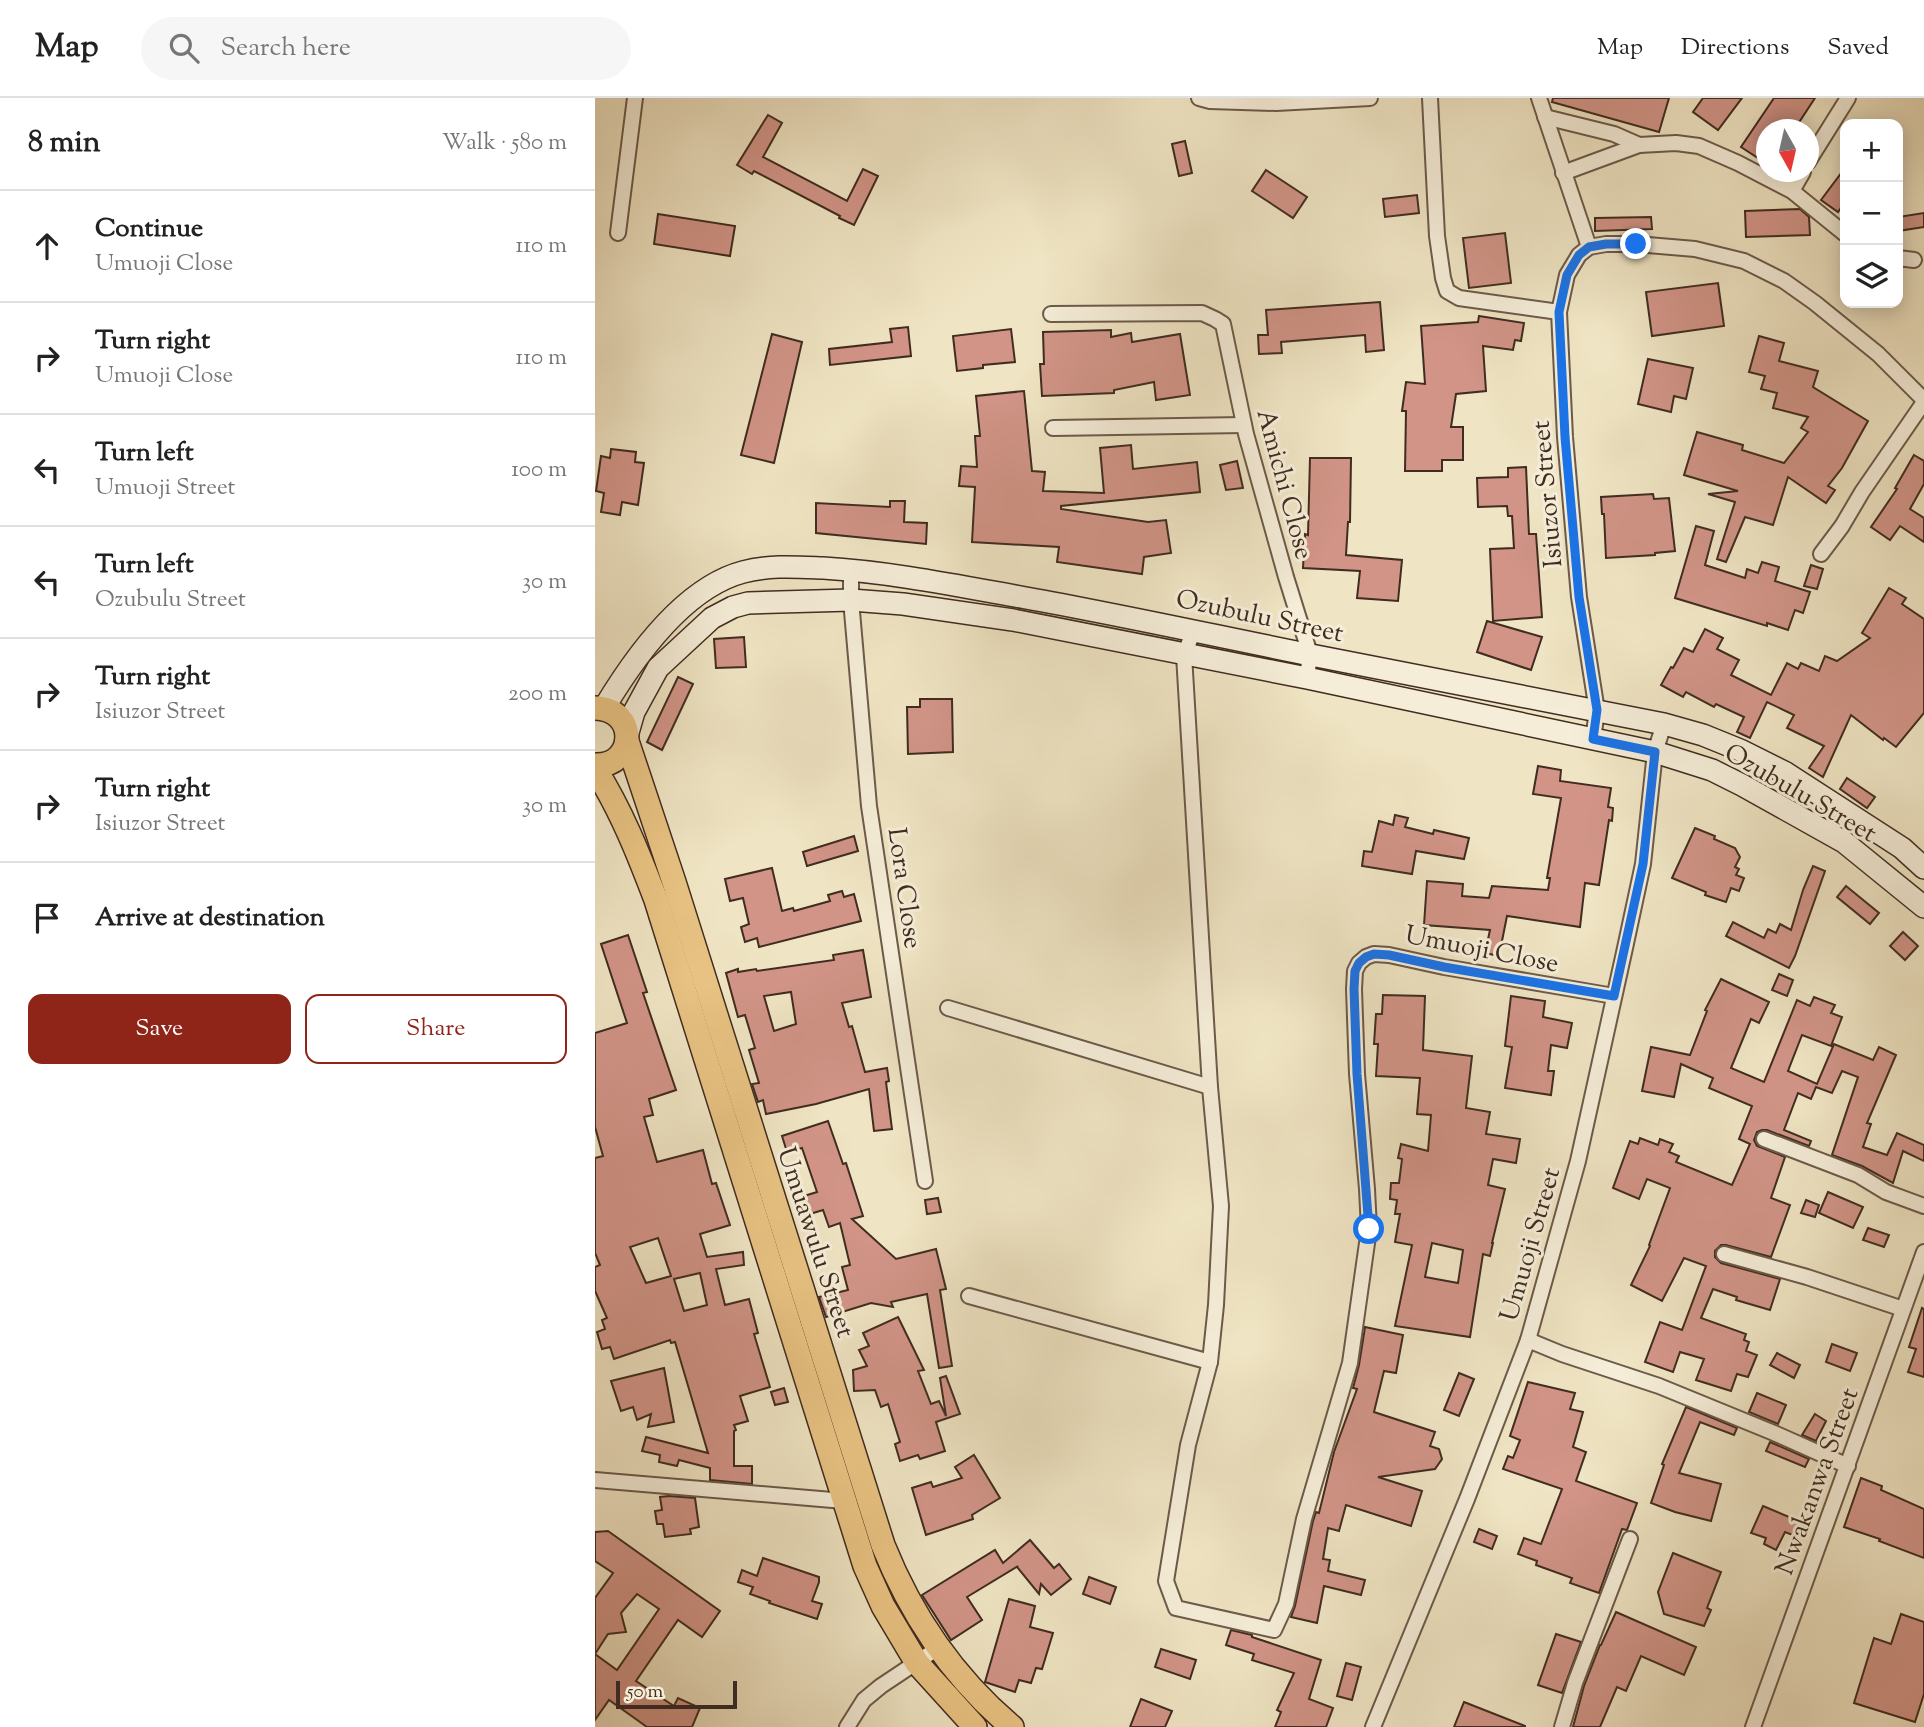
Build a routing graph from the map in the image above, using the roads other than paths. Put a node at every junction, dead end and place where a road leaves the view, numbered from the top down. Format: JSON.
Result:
{"nodes":[{"id":1,"x":635,"y":98,"type":"edge"},
{"id":2,"x":1199,"y":98,"type":"edge"},
{"id":3,"x":1370,"y":98,"type":"edge"},
{"id":4,"x":1430,"y":98,"type":"edge"},
{"id":5,"x":1539,"y":98,"type":"edge"},
{"id":6,"x":1848,"y":98,"type":"edge"},
{"id":7,"x":1545,"y":117,"type":"junction"},
{"id":8,"x":1819,"y":144,"type":"edge"},
{"id":9,"x":1639,"y":145,"type":"junction"},
{"id":10,"x":1563,"y":173,"type":"junction"},
{"id":11,"x":1797,"y":182,"type":"edge"},
{"id":12,"x":1792,"y":191,"type":"junction"},
{"id":13,"x":1840,"y":230,"type":"edge"},
{"id":14,"x":618,"y":233,"type":"dead end"},
{"id":15,"x":1589,"y":247,"type":"junction"},
{"id":16,"x":1903,"y":259,"type":"edge"},
{"id":17,"x":1914,"y":260,"type":"dead end"},
{"id":18,"x":1559,"y":312,"type":"junction"},
{"id":19,"x":1051,"y":314,"type":"dead end"},
{"id":20,"x":1924,"y":401,"type":"edge"},
{"id":21,"x":1244,"y":425,"type":"junction"},
{"id":22,"x":1053,"y":428,"type":"dead end"},
{"id":23,"x":1821,"y":555,"type":"dead end"},
{"id":24,"x":851,"y":570,"type":"junction"},
{"id":25,"x":851,"y":600,"type":"junction"},
{"id":26,"x":1194,"y":630,"type":"junction"},
{"id":27,"x":1310,"y":654,"type":"junction"},
{"id":28,"x":1184,"y":655,"type":"junction"},
{"id":29,"x":1307,"y":678,"type":"junction"},
{"id":30,"x":598,"y":708,"type":"edge"},
{"id":31,"x":1597,"y":710,"type":"junction"},
{"id":32,"x":1664,"y":724,"type":"junction"},
{"id":33,"x":627,"y":739,"type":"junction"},
{"id":34,"x":1593,"y":739,"type":"junction"},
{"id":35,"x":1655,"y":752,"type":"junction"},
{"id":36,"x":595,"y":767,"type":"edge"},
{"id":37,"x":604,"y":799,"type":"edge"},
{"id":38,"x":1924,"y":868,"type":"edge"},
{"id":39,"x":1924,"y":907,"type":"edge"},
{"id":40,"x":1614,"y":996,"type":"junction"},
{"id":41,"x":948,"y":1009,"type":"dead end"},
{"id":42,"x":1210,"y":1087,"type":"junction"},
{"id":43,"x":1763,"y":1139,"type":"dead end"},
{"id":44,"x":925,"y":1181,"type":"dead end"},
{"id":45,"x":1924,"y":1206,"type":"edge"},
{"id":46,"x":1924,"y":1252,"type":"edge"},
{"id":47,"x":1724,"y":1254,"type":"dead end"},
{"id":48,"x":969,"y":1296,"type":"dead end"},
{"id":49,"x":1903,"y":1309,"type":"junction"},
{"id":50,"x":1528,"y":1340,"type":"junction"},
{"id":51,"x":1210,"y":1362,"type":"junction"},
{"id":52,"x":1848,"y":1466,"type":"junction"},
{"id":53,"x":595,"y":1480,"type":"edge"},
{"id":54,"x":844,"y":1502,"type":"junction"},
{"id":55,"x":1630,"y":1538,"type":"dead end"},
{"id":56,"x":938,"y":1648,"type":"junction"},
{"id":57,"x":918,"y":1663,"type":"junction"},
{"id":58,"x":847,"y":1727,"type":"edge"},
{"id":59,"x":975,"y":1727,"type":"edge"},
{"id":60,"x":1012,"y":1727,"type":"edge"},
{"id":61,"x":1373,"y":1727,"type":"edge"},
{"id":62,"x":1562,"y":1727,"type":"edge"},
{"id":63,"x":1753,"y":1727,"type":"edge"}],
"edges":[{"from":1,"to":14,"type":"street"},
{"from":2,"to":3,"type":"street"},
{"from":4,"to":18,"type":"street"},
{"from":5,"to":7,"type":"street"},
{"from":6,"to":8,"type":"street"},
{"from":7,"to":9,"type":"street"},
{"from":7,"to":10,"type":"street"},
{"from":9,"to":10,"type":"street"},
{"from":9,"to":12,"type":"street"},
{"from":10,"to":15,"type":"street"},
{"from":11,"to":12,"type":"street"},
{"from":12,"to":13,"type":"street"},
{"from":15,"to":18,"type":"street","name":"Isiuzor Street"},
{"from":15,"to":20,"type":"street"},
{"from":16,"to":17,"type":"street"},
{"from":18,"to":31,"type":"street","name":"Isiuzor Street"},
{"from":19,"to":21,"type":"street","name":"Amichi Close"},
{"from":20,"to":23,"type":"street"},
{"from":21,"to":22,"type":"street"},
{"from":21,"to":27,"type":"street","name":"Amichi Close"},
{"from":24,"to":25,"type":"street","name":"Lora Close"},
{"from":24,"to":26,"type":"main road","name":"Ozubulu Street"},
{"from":24,"to":30,"type":"main road","name":"Ozubulu Street"},
{"from":25,"to":28,"type":"main road","name":"Ozubulu Street"},
{"from":25,"to":33,"type":"main road","name":"Ozubulu Street"},
{"from":25,"to":44,"type":"street","name":"Lora Close"},
{"from":26,"to":27,"type":"main road","name":"Ozubulu Street"},
{"from":26,"to":28,"type":"street"},
{"from":27,"to":29,"type":"street"},
{"from":27,"to":31,"type":"main road","name":"Ozubulu Street"},
{"from":28,"to":29,"type":"main road","name":"Ozubulu Street"},
{"from":28,"to":42,"type":"street"},
{"from":29,"to":34,"type":"main road","name":"Ozubulu Street"},
{"from":30,"to":33,"type":"main road","name":"Umuawulu Street"},
{"from":31,"to":32,"type":"main road","name":"Ozubulu Street"},
{"from":31,"to":34,"type":"street","name":"Isiuzor Street"},
{"from":32,"to":35,"type":"street","name":"Umuoji Street"},
{"from":32,"to":38,"type":"main road","name":"Ozubulu Street"},
{"from":33,"to":36,"type":"main road"},
{"from":33,"to":56,"type":"main road","name":"Umuawulu Street"},
{"from":34,"to":35,"type":"main road","name":"Ozubulu Street"},
{"from":35,"to":39,"type":"main road","name":"Ozubulu Street"},
{"from":35,"to":40,"type":"street","name":"Umuoji Street"},
{"from":36,"to":37,"type":"main road","name":"Umuawulu Street"},
{"from":37,"to":54,"type":"main road","name":"Umuawulu Street"},
{"from":40,"to":50,"type":"street","name":"Umuoji Street"},
{"from":40,"to":51,"type":"street","name":"Umuoji Close"},
{"from":41,"to":42,"type":"street"},
{"from":42,"to":51,"type":"street"},
{"from":43,"to":45,"type":"street"},
{"from":46,"to":49,"type":"street","name":"Nwakanwa Street"},
{"from":47,"to":49,"type":"street"},
{"from":48,"to":51,"type":"street"},
{"from":49,"to":52,"type":"street","name":"Nwakanwa Street"},
{"from":50,"to":52,"type":"street"},
{"from":50,"to":61,"type":"street","name":"Umuoji Street"},
{"from":52,"to":63,"type":"street","name":"Nwakanwa Street"},
{"from":53,"to":54,"type":"street"},
{"from":54,"to":57,"type":"main road","name":"Umuawulu Street"},
{"from":55,"to":62,"type":"street"},
{"from":56,"to":57,"type":"street"},
{"from":56,"to":60,"type":"main road","name":"Umuawulu Street"},
{"from":57,"to":58,"type":"street"},
{"from":57,"to":59,"type":"main road","name":"Umuawulu Street"}]}
